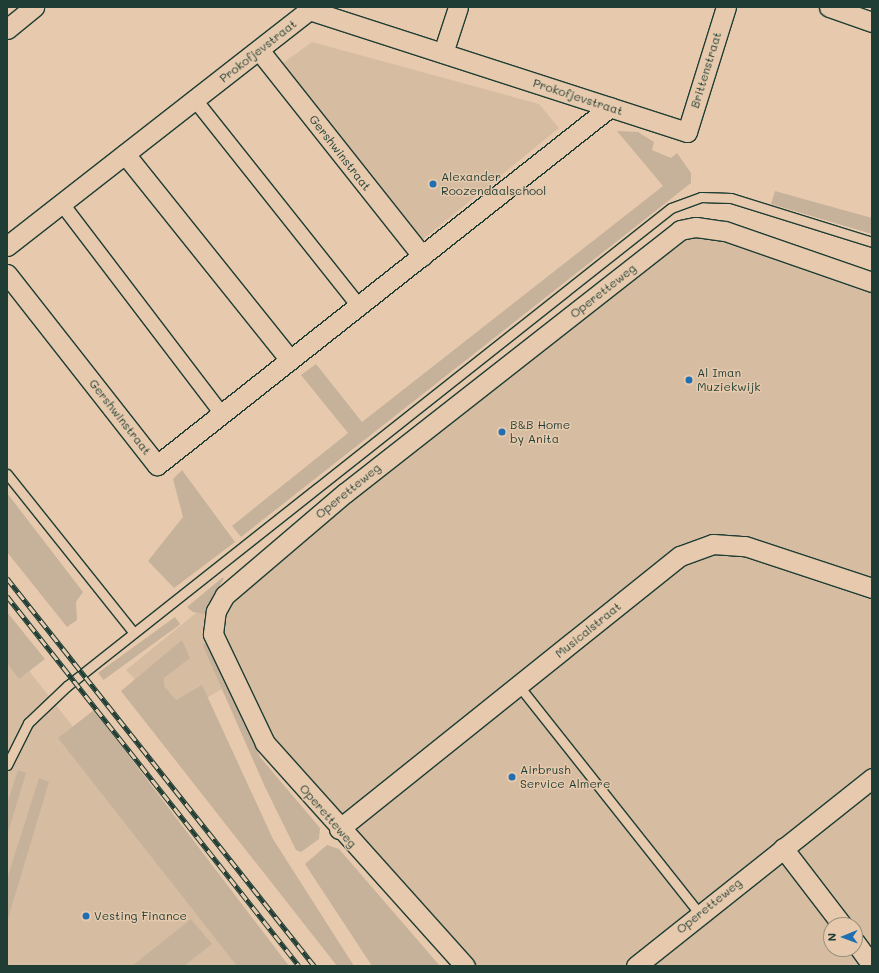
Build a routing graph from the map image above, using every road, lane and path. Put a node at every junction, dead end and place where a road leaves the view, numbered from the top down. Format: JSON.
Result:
{"nodes":[{"id":1,"x":34,"y":7,"type":"edge"},
{"id":2,"x":458,"y":7,"type":"edge"},
{"id":3,"x":726,"y":7,"type":"edge"},
{"id":4,"x":829,"y":7,"type":"edge"},
{"id":5,"x":872,"y":22,"type":"edge"},
{"id":6,"x":7,"y":28,"type":"edge"},
{"id":7,"x":259,"y":50,"type":"junction"},
{"id":8,"x":443,"y":54,"type":"junction"},
{"id":9,"x":195,"y":100,"type":"junction"},
{"id":10,"x":610,"y":107,"type":"junction"},
{"id":11,"x":687,"y":132,"type":"joint"},
{"id":12,"x":125,"y":154,"type":"junction"},
{"id":13,"x":62,"y":204,"type":"junction"},
{"id":14,"x":872,"y":242,"type":"edge"},
{"id":15,"x":7,"y":246,"type":"edge"},
{"id":16,"x":422,"y":256,"type":"junction"},
{"id":17,"x":7,"y":274,"type":"edge"},
{"id":18,"x":872,"y":282,"type":"edge"},
{"id":19,"x":358,"y":305,"type":"junction"},
{"id":20,"x":290,"y":360,"type":"junction"},
{"id":21,"x":222,"y":414,"type":"junction"},
{"id":22,"x":7,"y":474,"type":"edge"},
{"id":23,"x":872,"y":588,"type":"edge"},
{"id":24,"x":133,"y":632,"type":"junction"},
{"id":25,"x":519,"y":686,"type":"junction"},
{"id":26,"x":7,"y":765,"type":"edge"},
{"id":27,"x":872,"y":778,"type":"edge"},
{"id":28,"x":339,"y":829,"type":"junction"},
{"id":29,"x":783,"y":848,"type":"junction"},
{"id":30,"x":699,"y":913,"type":"junction"},
{"id":31,"x":836,"y":917,"type":"edge"},
{"id":32,"x":863,"y":953,"type":"edge"},
{"id":33,"x":872,"y":965,"type":"edge"},
{"id":34,"x":465,"y":966,"type":"edge"},
{"id":35,"x":636,"y":966,"type":"edge"}],
"edges":[{"from":1,"to":6,"type":"street"},
{"from":2,"to":8,"type":"street"},
{"from":3,"to":11,"type":"street","name":"Brittenstraat"},
{"from":4,"to":5,"type":"street"},
{"from":7,"to":8,"type":"street","name":"Prokofjevstraat"},
{"from":7,"to":9,"type":"street","name":"Prokofjevstraat"},
{"from":7,"to":16,"type":"street","name":"Gershwinstraat"},
{"from":8,"to":10,"type":"street","name":"Prokofjevstraat"},
{"from":9,"to":12,"type":"street","name":"Prokofjevstraat"},
{"from":9,"to":19,"type":"street"},
{"from":10,"to":11,"type":"street","name":"Prokofjevstraat"},
{"from":10,"to":16,"type":"street","name":"Gershwinstraat"},
{"from":12,"to":13,"type":"street","name":"Prokofjevstraat"},
{"from":12,"to":20,"type":"street"},
{"from":13,"to":15,"type":"street","name":"Prokofjevstraat"},
{"from":13,"to":21,"type":"street"},
{"from":14,"to":24,"type":"lane"},
{"from":16,"to":19,"type":"street","name":"Gershwinstraat"},
{"from":17,"to":21,"type":"street","name":"Gershwinstraat"},
{"from":18,"to":28,"type":"street","name":"Operetteweg"},
{"from":19,"to":20,"type":"street","name":"Gershwinstraat"},
{"from":20,"to":21,"type":"street","name":"Gershwinstraat"},
{"from":22,"to":24,"type":"lane"},
{"from":23,"to":25,"type":"street","name":"Musicalstraat"},
{"from":24,"to":26,"type":"lane"},
{"from":25,"to":28,"type":"street","name":"Musicalstraat"},
{"from":25,"to":30,"type":"lane"},
{"from":27,"to":29,"type":"street","name":"Operetteweg"},
{"from":28,"to":34,"type":"street","name":"Operetteweg"},
{"from":29,"to":30,"type":"street","name":"Operetteweg"},
{"from":29,"to":31,"type":"street"},
{"from":30,"to":35,"type":"street","name":"Operetteweg"},
{"from":32,"to":33,"type":"street"}]}
